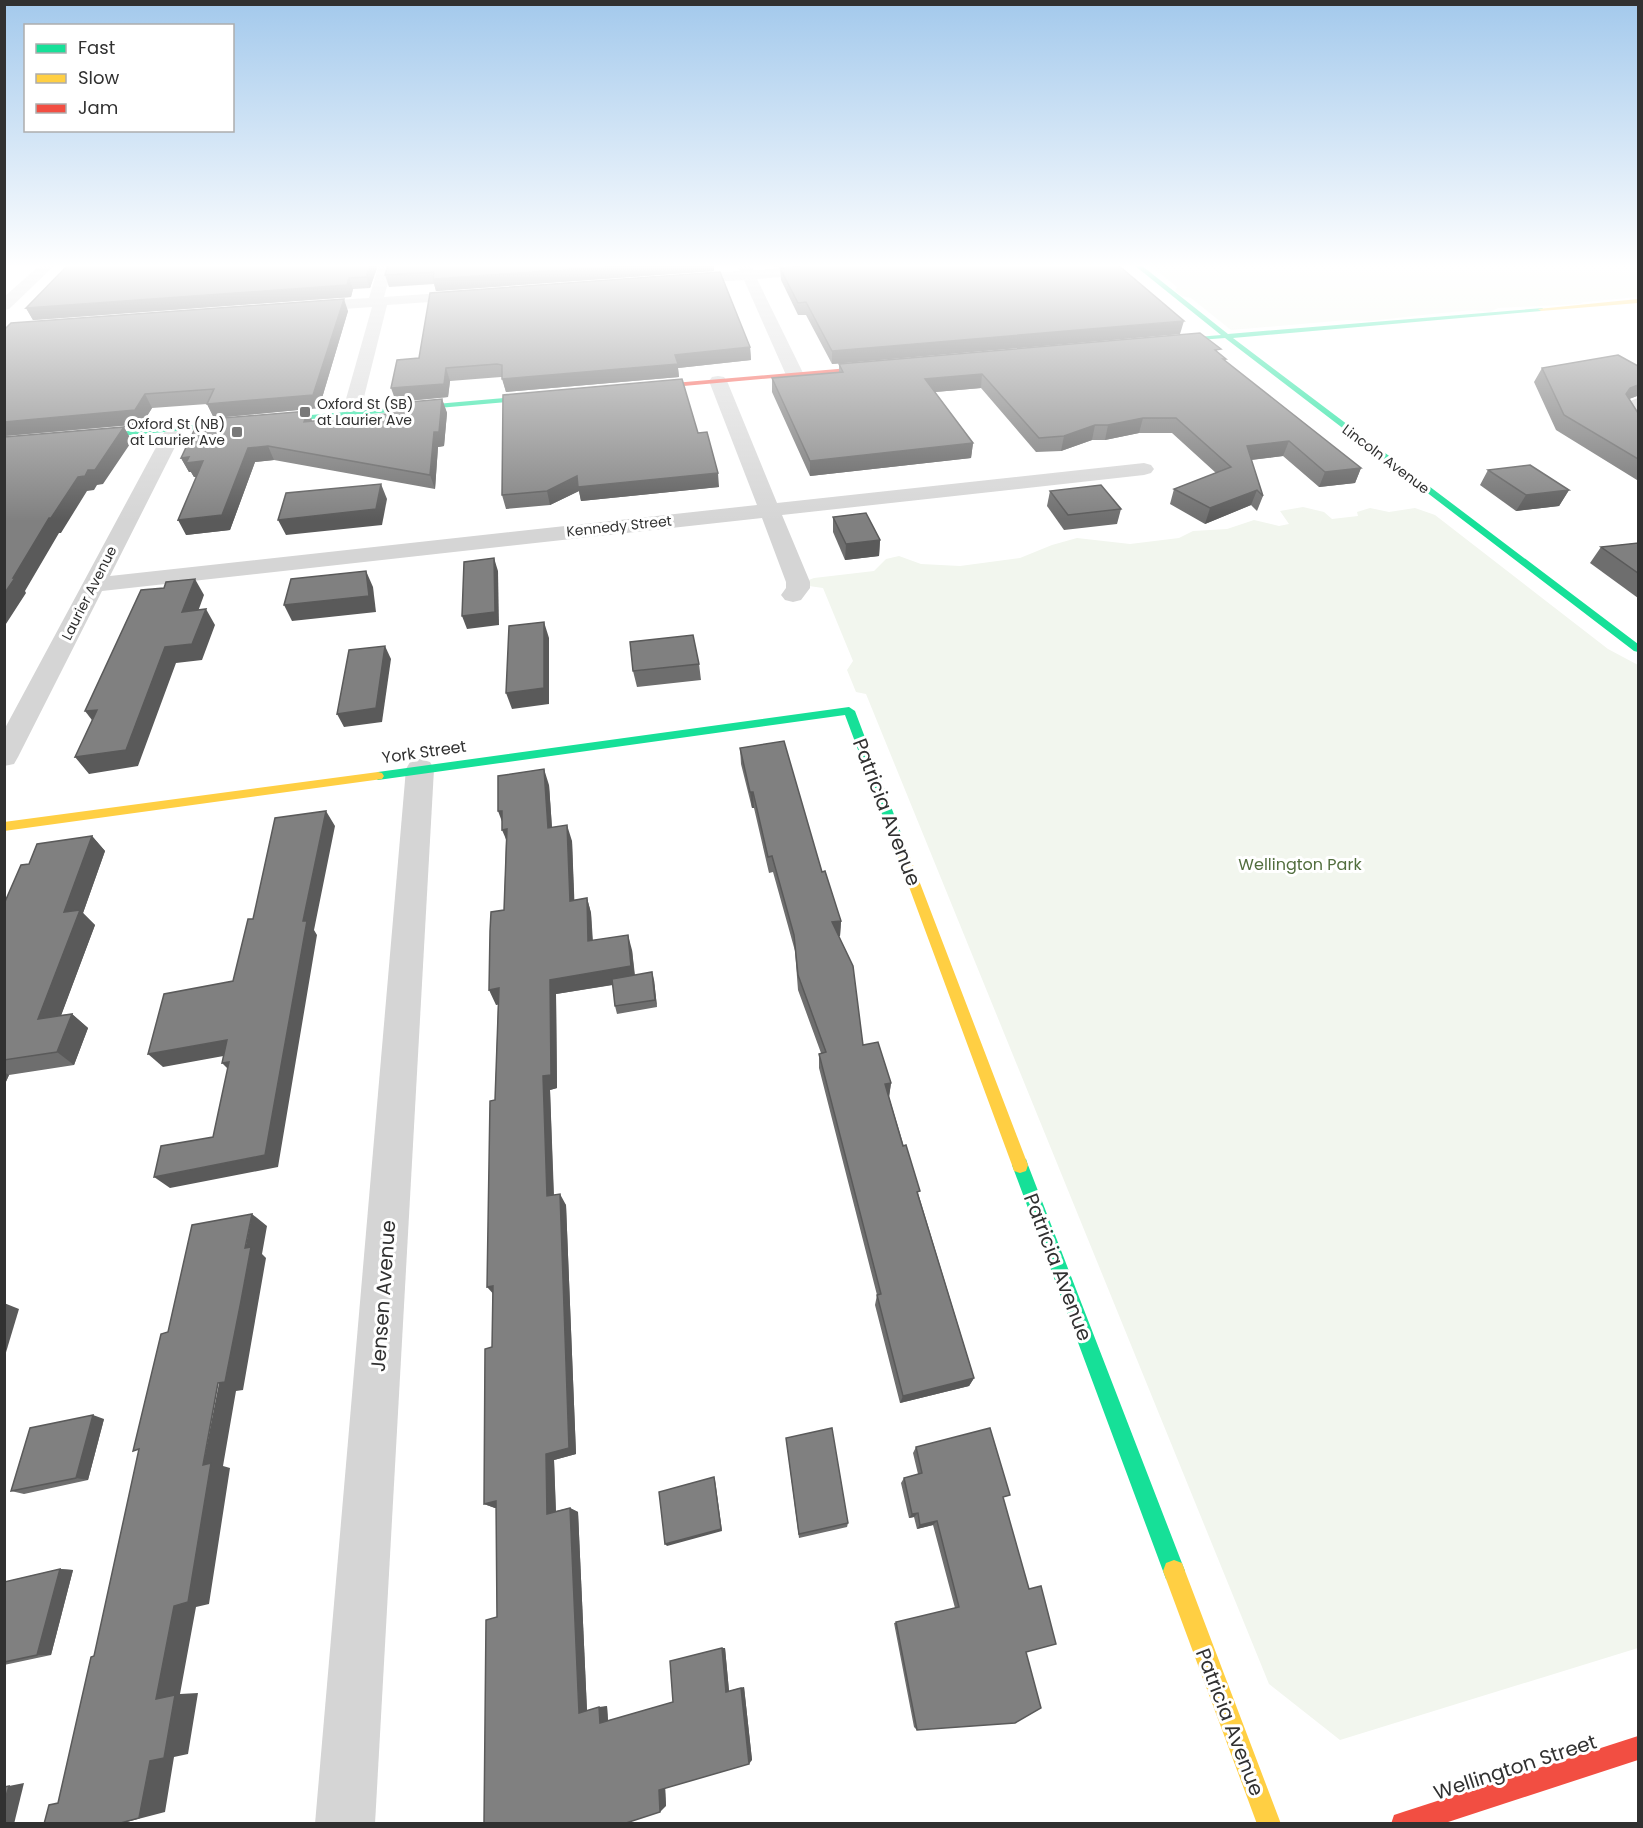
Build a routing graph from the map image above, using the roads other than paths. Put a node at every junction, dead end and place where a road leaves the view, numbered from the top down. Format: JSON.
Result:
{"nodes":[{"id":1,"x":368,"y":350,"type":"edge"},
{"id":2,"x":784,"y":350,"type":"edge"},
{"id":3,"x":1245,"y":350,"type":"edge"},
{"id":4,"x":901,"y":366,"type":"edge"},
{"id":5,"x":795,"y":375,"type":"junction"},
{"id":6,"x":718,"y":381,"type":"junction"},
{"id":7,"x":624,"y":390,"type":"edge"},
{"id":8,"x":564,"y":395,"type":"edge"},
{"id":9,"x":1638,"y":403,"type":"edge"},
{"id":10,"x":351,"y":413,"type":"junction"},
{"id":11,"x":1638,"y":423,"type":"edge"},
{"id":12,"x":175,"y":429,"type":"junction"},
{"id":13,"x":4,"y":444,"type":"edge"},
{"id":14,"x":1144,"y":469,"type":"dead end"},
{"id":15,"x":769,"y":509,"type":"junction"},
{"id":16,"x":93,"y":585,"type":"junction"},
{"id":17,"x":793,"y":595,"type":"dead end"},
{"id":18,"x":1638,"y":649,"type":"edge"},
{"id":19,"x":849,"y":711,"type":"joint"},
{"id":20,"x":4,"y":757,"type":"edge"},
{"id":21,"x":420,"y":769,"type":"junction"},
{"id":22,"x":4,"y":827,"type":"edge"},
{"id":23,"x":1638,"y":1748,"type":"edge"},
{"id":24,"x":345,"y":1824,"type":"edge"},
{"id":25,"x":1269,"y":1824,"type":"edge"},
{"id":26,"x":1403,"y":1824,"type":"edge"}],
"edges":[{"from":1,"to":10,"type":"street"},
{"from":2,"to":5,"type":"street"},
{"from":3,"to":18,"type":"main road","name":"Lincoln Avenue"},
{"from":4,"to":5,"type":"main road"},
{"from":5,"to":6,"type":"main road"},
{"from":6,"to":7,"type":"main road"},
{"from":6,"to":15,"type":"street"},
{"from":8,"to":10,"type":"main road"},
{"from":9,"to":11,"type":"street"},
{"from":10,"to":12,"type":"main road"},
{"from":12,"to":13,"type":"main road"},
{"from":12,"to":16,"type":"street","name":"Laurier Avenue"},
{"from":14,"to":15,"type":"street","name":"Kennedy Street"},
{"from":15,"to":16,"type":"street","name":"Kennedy Street"},
{"from":15,"to":17,"type":"street"},
{"from":16,"to":20,"type":"street","name":"Laurier Avenue"},
{"from":19,"to":21,"type":"main road","name":"York Street"},
{"from":19,"to":25,"type":"main road","name":"Patricia Avenue"},
{"from":21,"to":22,"type":"main road","name":"York Street"},
{"from":21,"to":24,"type":"street","name":"Jensen Avenue"},
{"from":23,"to":26,"type":"main road","name":"Wellington Street"}]}
